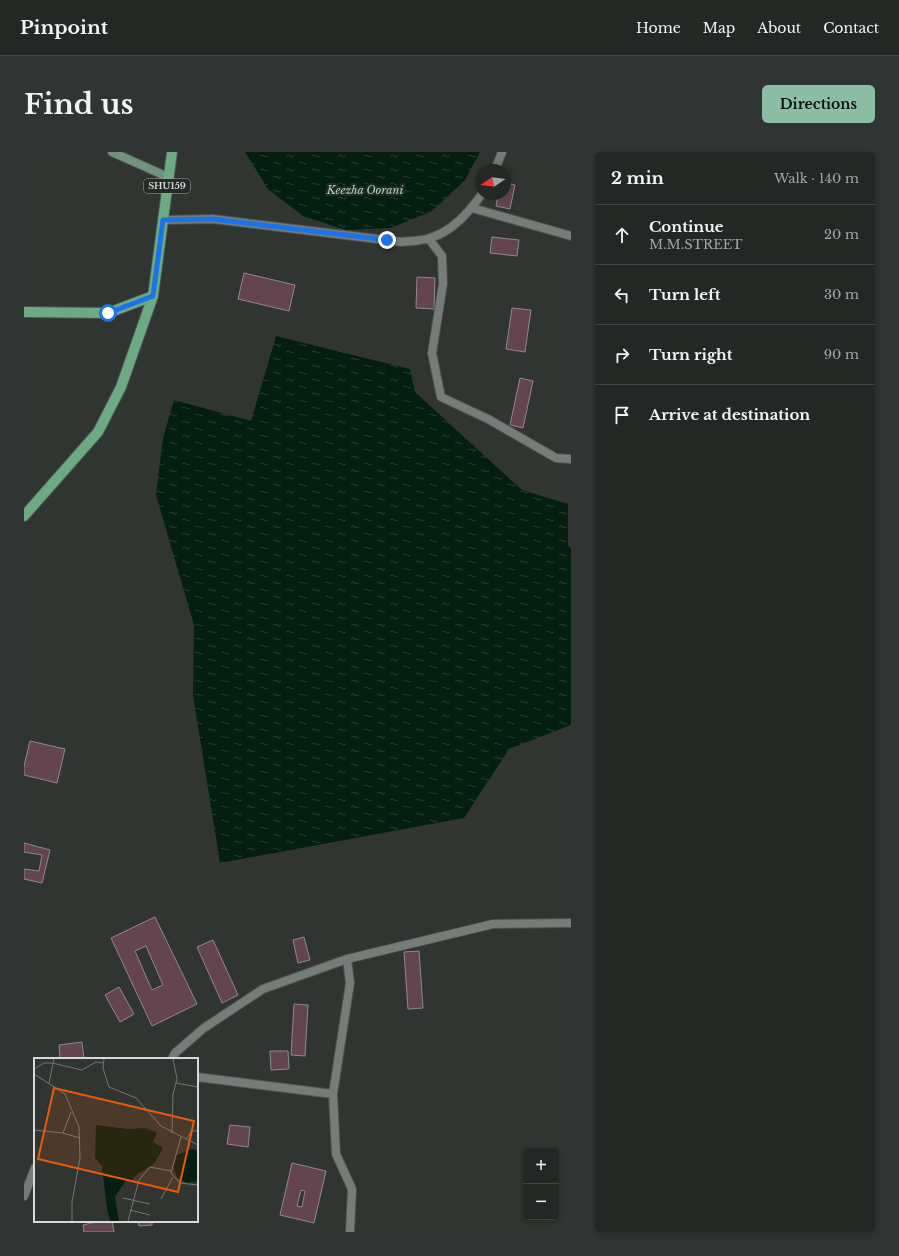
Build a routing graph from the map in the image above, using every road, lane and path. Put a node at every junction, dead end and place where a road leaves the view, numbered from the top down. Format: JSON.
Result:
{"nodes":[{"id":1,"x":112,"y":152,"type":"edge"},
{"id":2,"x":172,"y":152,"type":"edge"},
{"id":3,"x":502,"y":152,"type":"edge"},
{"id":4,"x":497,"y":164,"type":"edge"},
{"id":5,"x":168,"y":177,"type":"junction"},
{"id":6,"x":478,"y":200,"type":"edge"},
{"id":7,"x":472,"y":208,"type":"junction"},
{"id":8,"x":163,"y":220,"type":"junction"},
{"id":9,"x":571,"y":236,"type":"edge"},
{"id":10,"x":429,"y":239,"type":"junction"},
{"id":11,"x":153,"y":296,"type":"junction"},
{"id":12,"x":24,"y":312,"type":"edge"},
{"id":13,"x":571,"y":459,"type":"edge"},
{"id":14,"x":24,"y":516,"type":"edge"},
{"id":15,"x":571,"y":923,"type":"edge"},
{"id":16,"x":347,"y":959,"type":"junction"},
{"id":17,"x":172,"y":1058,"type":"edge"},
{"id":18,"x":198,"y":1077,"type":"edge"},
{"id":19,"x":333,"y":1094,"type":"junction"},
{"id":20,"x":34,"y":1171,"type":"edge"},
{"id":21,"x":24,"y":1196,"type":"edge"},
{"id":22,"x":350,"y":1232,"type":"edge"}],
"edges":[{"from":1,"to":5,"type":"main road"},
{"from":2,"to":5,"type":"main road","number":"SHU159"},
{"from":3,"to":4,"type":"street"},
{"from":5,"to":8,"type":"main road","number":"SHU159"},
{"from":6,"to":7,"type":"street"},
{"from":7,"to":9,"type":"street"},
{"from":7,"to":10,"type":"street"},
{"from":8,"to":10,"type":"street"},
{"from":8,"to":11,"type":"main road","number":"SHU159"},
{"from":10,"to":13,"type":"street"},
{"from":11,"to":12,"type":"main road"},
{"from":11,"to":14,"type":"main road"},
{"from":15,"to":16,"type":"street"},
{"from":16,"to":17,"type":"street"},
{"from":16,"to":19,"type":"street"},
{"from":18,"to":19,"type":"street"},
{"from":19,"to":22,"type":"street"},
{"from":20,"to":21,"type":"street"}]}
